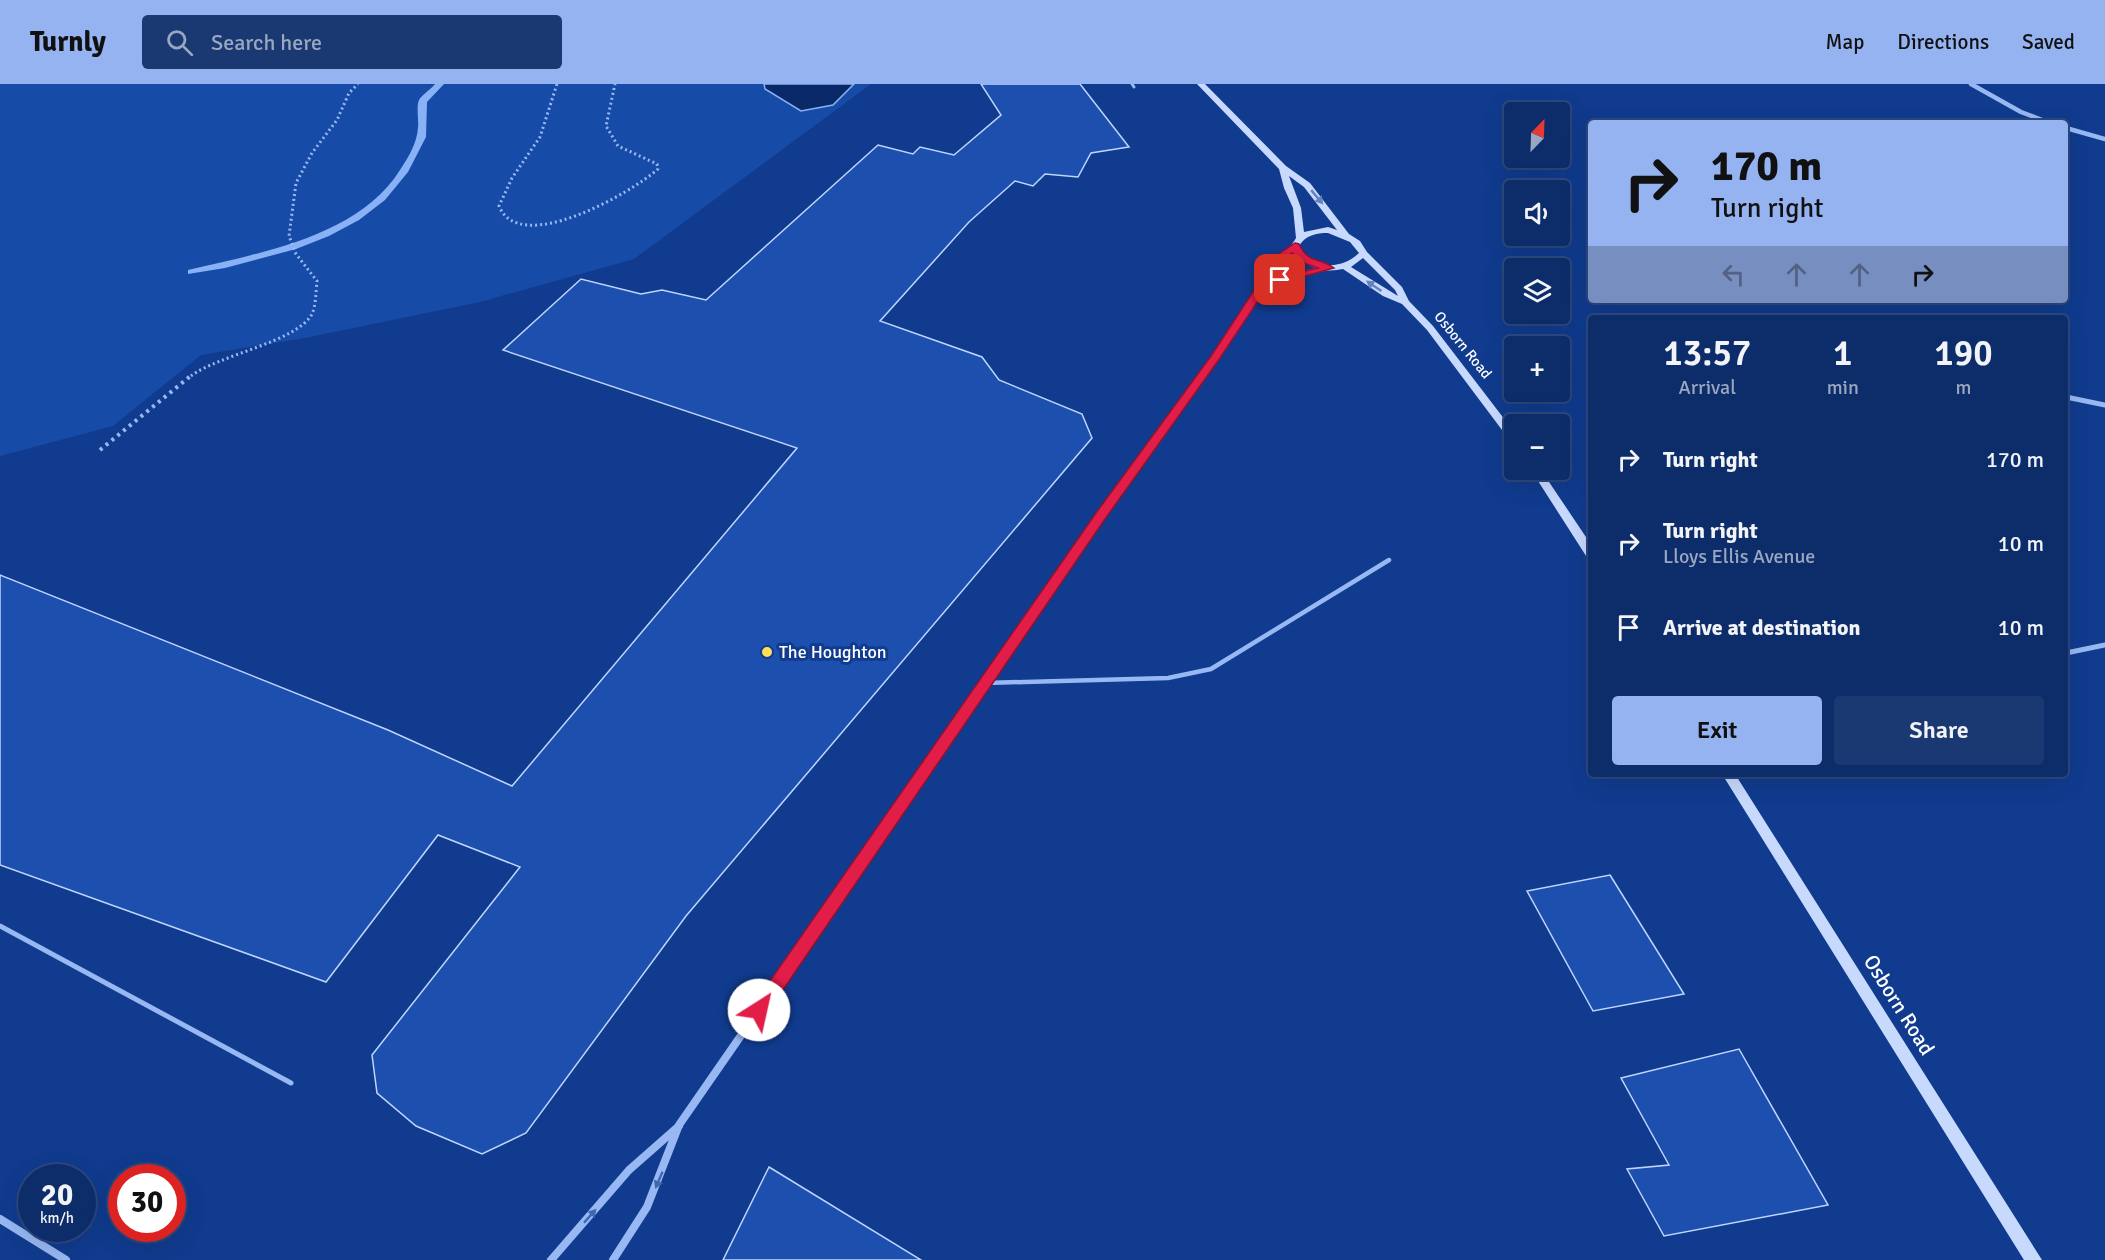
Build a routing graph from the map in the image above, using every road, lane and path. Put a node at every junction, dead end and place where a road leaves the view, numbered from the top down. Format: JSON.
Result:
{"nodes":[{"id":1,"x":358,"y":84,"type":"edge"},
{"id":2,"x":556,"y":84,"type":"edge"},
{"id":3,"x":615,"y":84,"type":"edge"},
{"id":4,"x":1201,"y":84,"type":"edge"},
{"id":5,"x":1971,"y":84,"type":"edge"},
{"id":6,"x":2042,"y":120,"type":"edge"},
{"id":7,"x":2068,"y":129,"type":"edge"},
{"id":8,"x":2105,"y":139,"type":"edge"},
{"id":9,"x":1283,"y":168,"type":"junction"},
{"id":10,"x":1345,"y":234,"type":"junction"},
{"id":11,"x":1298,"y":242,"type":"junction"},
{"id":12,"x":1363,"y":253,"type":"junction"},
{"id":13,"x":1346,"y":267,"type":"junction"},
{"id":14,"x":1329,"y":268,"type":"junction"},
{"id":15,"x":1263,"y":286,"type":"junction"},
{"id":16,"x":1405,"y":302,"type":"junction"},
{"id":17,"x":2068,"y":397,"type":"edge"},
{"id":18,"x":2105,"y":405,"type":"edge"},
{"id":19,"x":1504,"y":426,"type":"edge"},
{"id":20,"x":99,"y":450,"type":"dead end"},
{"id":21,"x":1543,"y":480,"type":"edge"},
{"id":22,"x":1588,"y":550,"type":"edge"},
{"id":23,"x":1389,"y":560,"type":"dead end"},
{"id":24,"x":2105,"y":645,"type":"edge"},
{"id":25,"x":2068,"y":653,"type":"edge"},
{"id":26,"x":986,"y":683,"type":"junction"},
{"id":27,"x":1730,"y":777,"type":"edge"},
{"id":28,"x":0,"y":926,"type":"edge"},
{"id":29,"x":291,"y":1083,"type":"dead end"},
{"id":30,"x":680,"y":1125,"type":"junction"},
{"id":31,"x":0,"y":1220,"type":"edge"},
{"id":32,"x":66,"y":1260,"type":"edge"},
{"id":33,"x":551,"y":1260,"type":"edge"},
{"id":34,"x":613,"y":1260,"type":"edge"},
{"id":35,"x":2034,"y":1260,"type":"edge"}],
"edges":[{"from":1,"to":20,"type":"path"},
{"from":2,"to":3,"type":"path"},
{"from":4,"to":9,"type":"street"},
{"from":5,"to":6,"type":"street"},
{"from":7,"to":8,"type":"street"},
{"from":9,"to":10,"type":"street","one_way":true},
{"from":9,"to":11,"type":"street"},
{"from":10,"to":11,"type":"street"},
{"from":10,"to":12,"type":"street","name":"Osborn Road"},
{"from":11,"to":14,"type":"street"},
{"from":11,"to":15,"type":"street"},
{"from":12,"to":13,"type":"street"},
{"from":12,"to":16,"type":"street","name":"Osborn Road"},
{"from":13,"to":14,"type":"street"},
{"from":16,"to":13,"type":"street","name":"Osborn Road","one_way":true},
{"from":14,"to":15,"type":"street"},
{"from":15,"to":26,"type":"street"},
{"from":16,"to":19,"type":"street","name":"Osborn Road"},
{"from":17,"to":18,"type":"street"},
{"from":21,"to":22,"type":"street"},
{"from":23,"to":26,"type":"lane"},
{"from":24,"to":25,"type":"street"},
{"from":26,"to":30,"type":"street"},
{"from":27,"to":35,"type":"street","name":"Osborn Road"},
{"from":28,"to":29,"type":"lane"},
{"from":33,"to":30,"type":"street","one_way":true},
{"from":30,"to":34,"type":"street","one_way":true},
{"from":31,"to":32,"type":"street"}]}
